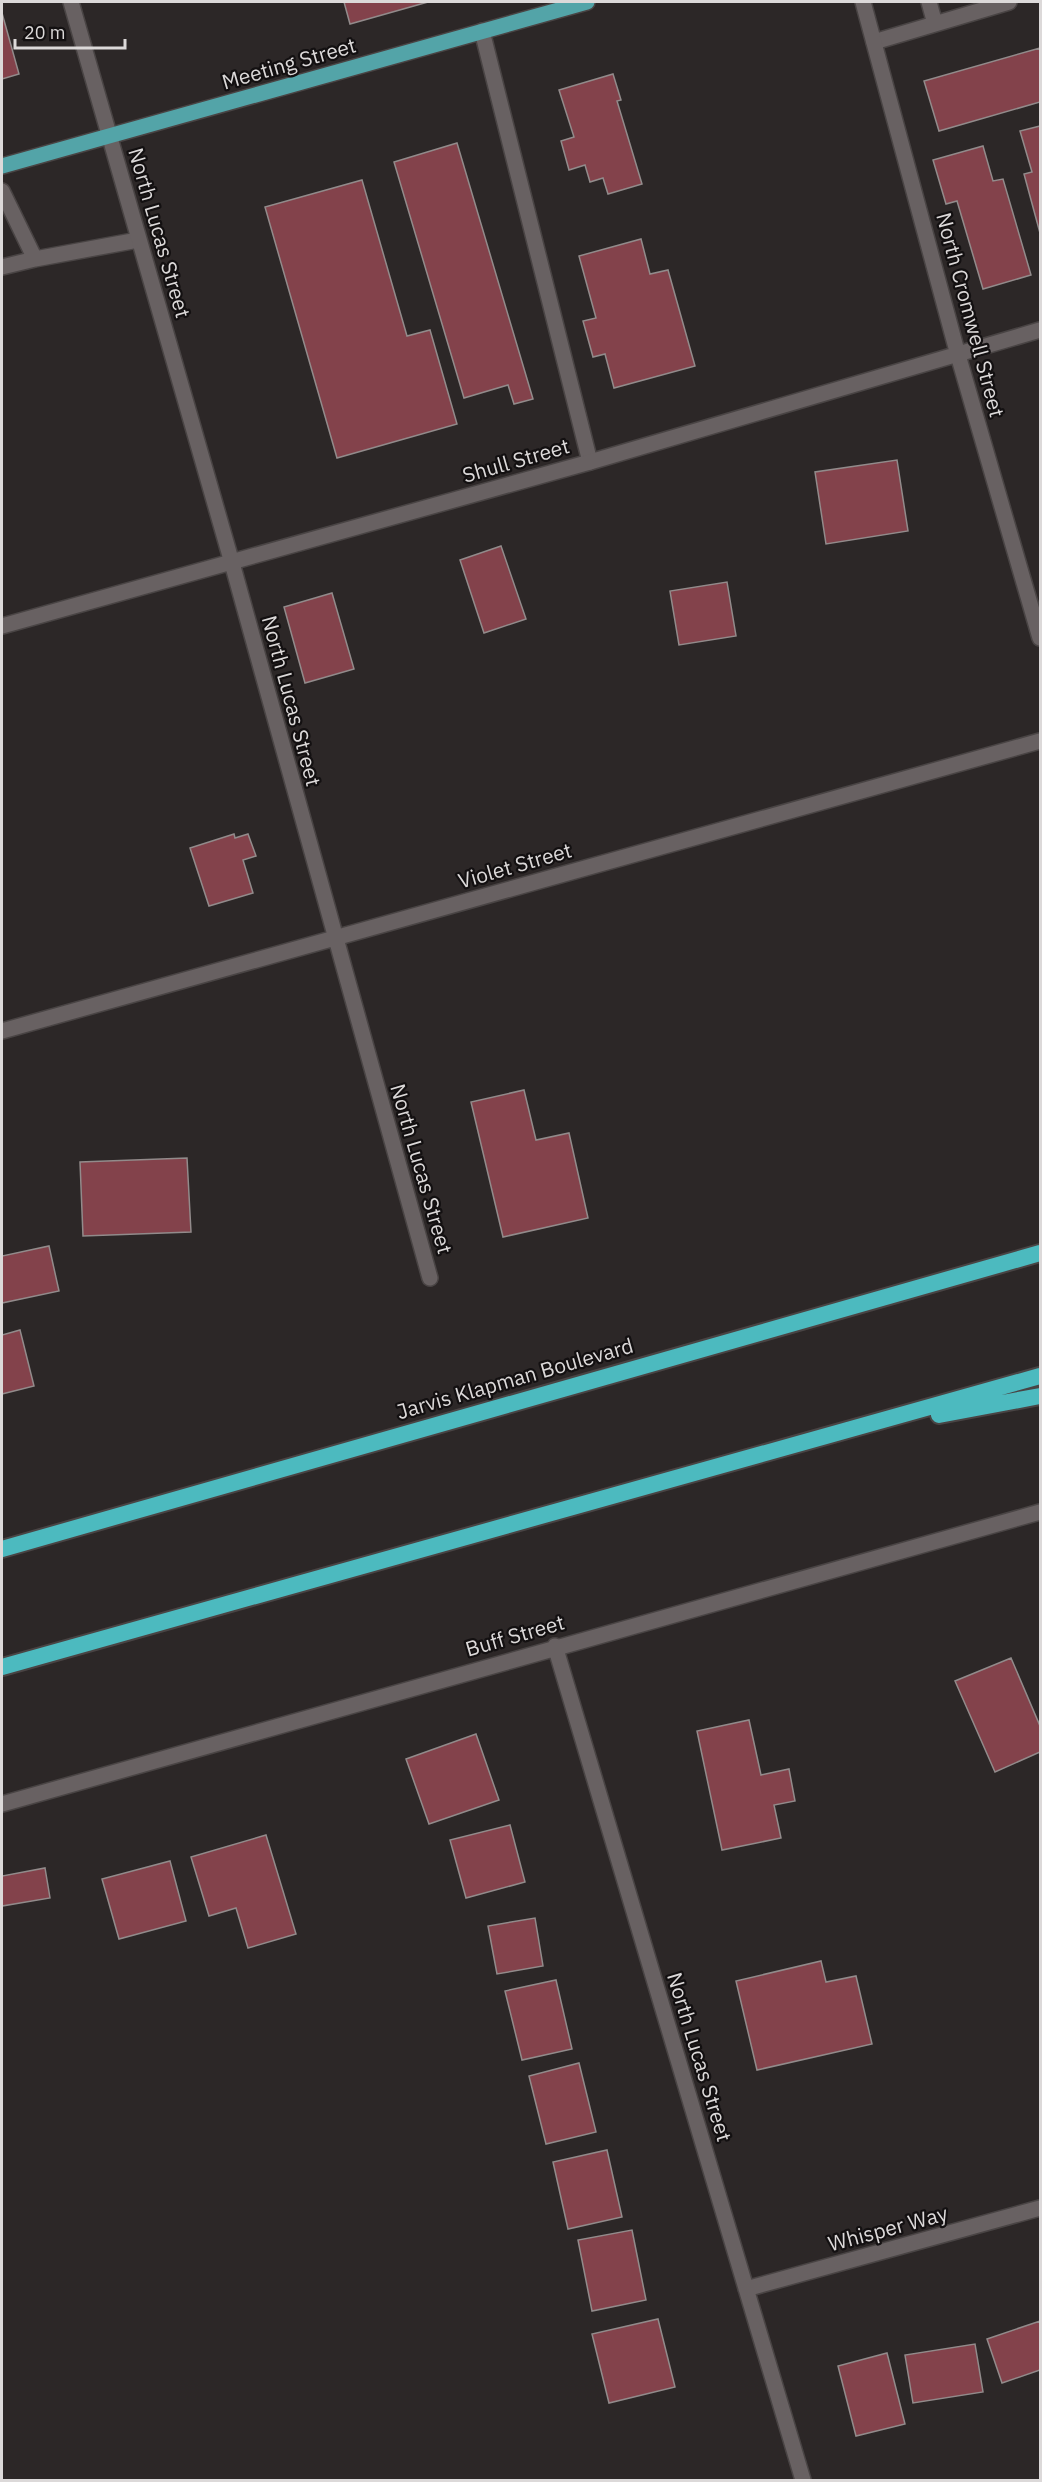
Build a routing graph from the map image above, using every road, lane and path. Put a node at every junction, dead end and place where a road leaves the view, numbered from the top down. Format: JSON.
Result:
{"nodes":[{"id":1,"x":71,"y":2,"type":"edge"},
{"id":2,"x":587,"y":2,"type":"edge"},
{"id":3,"x":863,"y":2,"type":"edge"},
{"id":4,"x":929,"y":2,"type":"edge"},
{"id":5,"x":1009,"y":2,"type":"edge"},
{"id":6,"x":935,"y":24,"type":"junction"},
{"id":7,"x":482,"y":31,"type":"junction"},
{"id":8,"x":874,"y":42,"type":"junction"},
{"id":9,"x":109,"y":135,"type":"junction"},
{"id":10,"x":2,"y":166,"type":"edge"},
{"id":11,"x":2,"y":191,"type":"edge"},
{"id":12,"x":138,"y":240,"type":"junction"},
{"id":13,"x":35,"y":259,"type":"junction"},
{"id":14,"x":2,"y":267,"type":"edge"},
{"id":15,"x":1041,"y":330,"type":"edge"},
{"id":16,"x":958,"y":355,"type":"junction"},
{"id":17,"x":590,"y":462,"type":"junction"},
{"id":18,"x":232,"y":562,"type":"junction"},
{"id":19,"x":2,"y":626,"type":"edge"},
{"id":20,"x":1041,"y":638,"type":"edge"},
{"id":21,"x":1041,"y":741,"type":"edge"},
{"id":22,"x":334,"y":938,"type":"junction"},
{"id":23,"x":2,"y":1031,"type":"edge"},
{"id":24,"x":1041,"y":1253,"type":"edge"},
{"id":25,"x":430,"y":1278,"type":"dead end"},
{"id":26,"x":1041,"y":1376,"type":"edge"},
{"id":27,"x":1041,"y":1396,"type":"edge"},
{"id":28,"x":838,"y":1434,"type":"junction"},
{"id":29,"x":1041,"y":1512,"type":"edge"},
{"id":30,"x":2,"y":1549,"type":"edge"},
{"id":31,"x":555,"y":1646,"type":"junction"},
{"id":32,"x":2,"y":1667,"type":"edge"},
{"id":33,"x":2,"y":1804,"type":"edge"},
{"id":34,"x":1041,"y":2208,"type":"edge"},
{"id":35,"x":746,"y":2289,"type":"junction"},
{"id":36,"x":803,"y":2481,"type":"edge"}],
"edges":[{"from":1,"to":9,"type":"street","name":"North Lucas Street"},
{"from":2,"to":7,"type":"main road","name":"Meeting Street"},
{"from":3,"to":8,"type":"street","name":"North Cromwell Street"},
{"from":4,"to":6,"type":"street"},
{"from":5,"to":6,"type":"street"},
{"from":6,"to":8,"type":"street"},
{"from":7,"to":9,"type":"main road","name":"Meeting Street"},
{"from":7,"to":17,"type":"street"},
{"from":8,"to":16,"type":"street","name":"North Cromwell Street"},
{"from":9,"to":10,"type":"main road","name":"Meeting Street"},
{"from":9,"to":12,"type":"street","name":"North Lucas Street"},
{"from":11,"to":13,"type":"street"},
{"from":12,"to":13,"type":"street"},
{"from":12,"to":18,"type":"street","name":"North Lucas Street"},
{"from":13,"to":14,"type":"street"},
{"from":15,"to":16,"type":"street","name":"Shull Street"},
{"from":16,"to":17,"type":"street","name":"Shull Street"},
{"from":16,"to":20,"type":"street","name":"North Cromwell Street"},
{"from":17,"to":18,"type":"street","name":"Shull Street"},
{"from":18,"to":19,"type":"street","name":"Shull Street"},
{"from":18,"to":22,"type":"street","name":"North Lucas Street"},
{"from":21,"to":22,"type":"street","name":"Violet Street"},
{"from":22,"to":23,"type":"street","name":"Violet Street"},
{"from":22,"to":25,"type":"street","name":"North Lucas Street"},
{"from":24,"to":30,"type":"highway","name":"Jarvis Klapman Boulevard"},
{"from":26,"to":28,"type":"highway"},
{"from":27,"to":28,"type":"highway"},
{"from":28,"to":32,"type":"highway"},
{"from":29,"to":31,"type":"street","name":"Buff Street"},
{"from":31,"to":33,"type":"street","name":"Buff Street"},
{"from":31,"to":35,"type":"street","name":"North Lucas Street"},
{"from":34,"to":35,"type":"street","name":"Whisper Way"},
{"from":35,"to":36,"type":"street","name":"North Lucas Street"}]}
